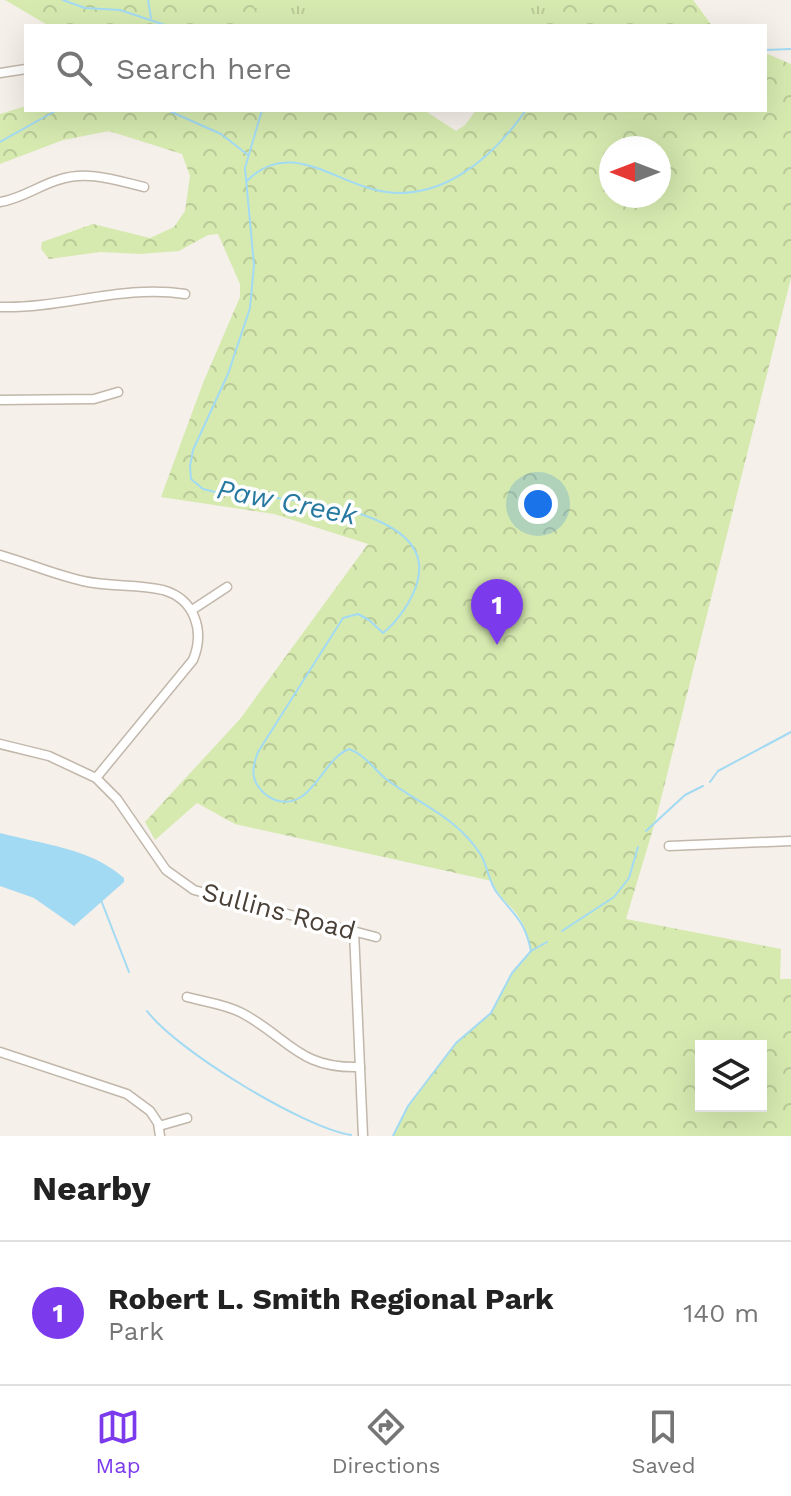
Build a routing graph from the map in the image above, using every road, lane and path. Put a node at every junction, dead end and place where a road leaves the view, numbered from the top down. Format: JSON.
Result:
{"nodes":[{"id":1,"x":24,"y":69,"type":"edge"},
{"id":2,"x":0,"y":73,"type":"edge"},
{"id":3,"x":144,"y":187,"type":"dead end"},
{"id":4,"x":0,"y":202,"type":"edge"},
{"id":5,"x":185,"y":294,"type":"dead end"},
{"id":6,"x":0,"y":307,"type":"edge"},
{"id":7,"x":118,"y":392,"type":"dead end"},
{"id":8,"x":0,"y":400,"type":"edge"},
{"id":9,"x":0,"y":555,"type":"edge"},
{"id":10,"x":227,"y":587,"type":"dead end"},
{"id":11,"x":192,"y":610,"type":"junction"},
{"id":12,"x":0,"y":744,"type":"edge"},
{"id":13,"x":96,"y":778,"type":"junction"},
{"id":14,"x":791,"y":841,"type":"edge"},
{"id":15,"x":669,"y":846,"type":"dead end"},
{"id":16,"x":354,"y":931,"type":"junction"},
{"id":17,"x":376,"y":937,"type":"dead end"},
{"id":18,"x":187,"y":997,"type":"dead end"},
{"id":19,"x":0,"y":1052,"type":"edge"},
{"id":20,"x":360,"y":1067,"type":"junction"},
{"id":21,"x":187,"y":1118,"type":"dead end"},
{"id":22,"x":159,"y":1126,"type":"junction"},
{"id":23,"x":160,"y":1136,"type":"edge"},
{"id":24,"x":363,"y":1136,"type":"edge"}],
"edges":[{"from":1,"to":2,"type":"street"},
{"from":3,"to":4,"type":"street"},
{"from":5,"to":6,"type":"street"},
{"from":7,"to":8,"type":"street"},
{"from":9,"to":11,"type":"street"},
{"from":10,"to":11,"type":"street"},
{"from":11,"to":13,"type":"street"},
{"from":12,"to":13,"type":"street","name":"Sullins Road"},
{"from":13,"to":16,"type":"street","name":"Sullins Road"},
{"from":14,"to":15,"type":"street"},
{"from":16,"to":17,"type":"street","name":"Sullins Road"},
{"from":16,"to":20,"type":"street"},
{"from":18,"to":20,"type":"street"},
{"from":19,"to":22,"type":"street"},
{"from":20,"to":24,"type":"street"},
{"from":21,"to":22,"type":"street"},
{"from":22,"to":23,"type":"street"}]}
